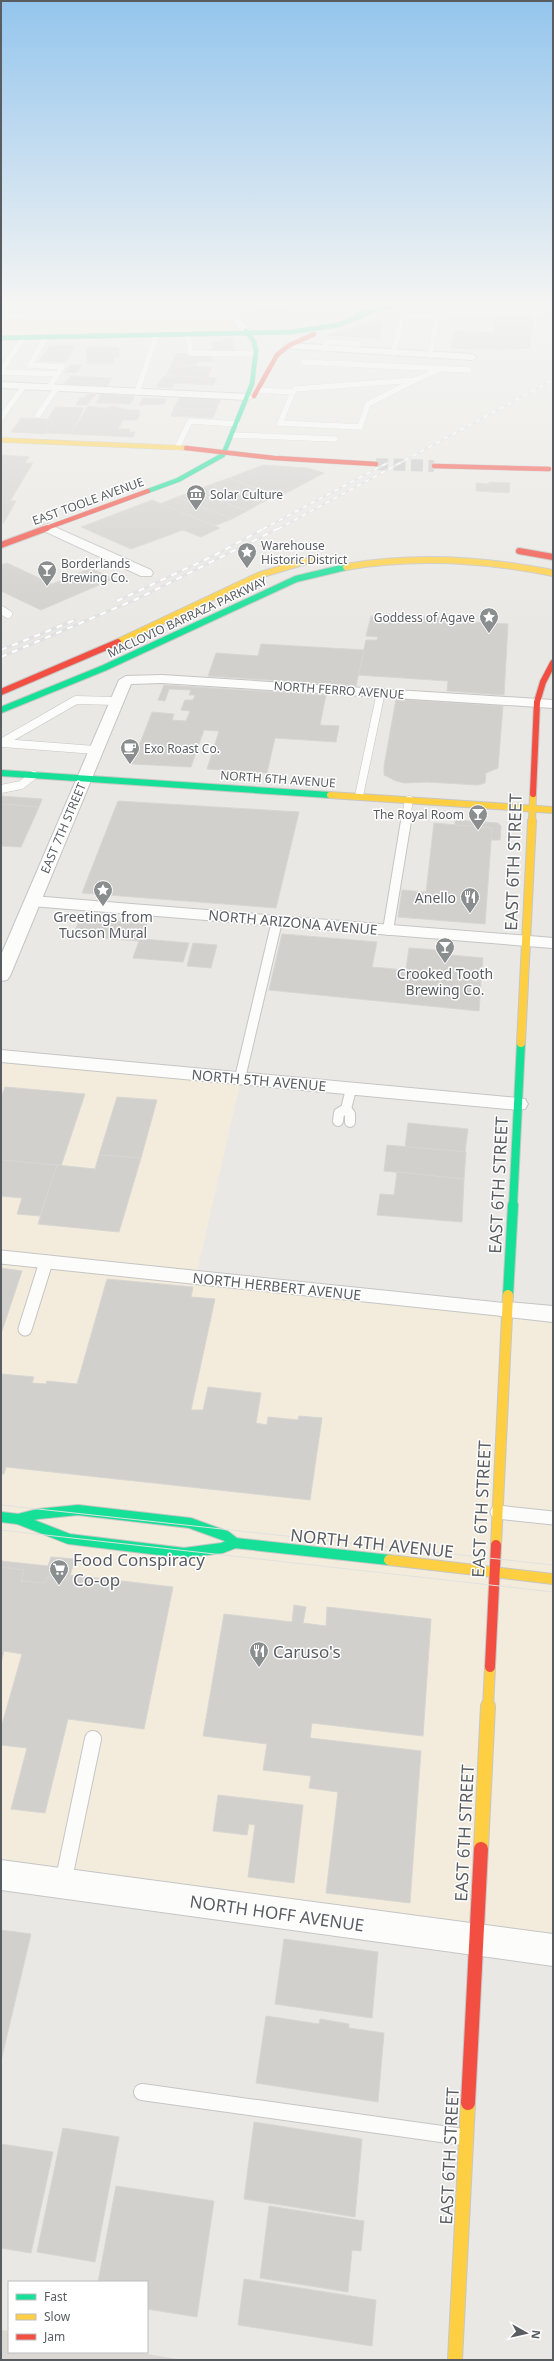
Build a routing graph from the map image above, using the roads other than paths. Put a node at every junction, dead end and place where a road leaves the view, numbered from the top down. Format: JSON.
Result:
{"nodes":[{"id":1,"x":240,"y":415,"type":"edge"},
{"id":2,"x":283,"y":415,"type":"edge"},
{"id":3,"x":364,"y":415,"type":"edge"},
{"id":4,"x":237,"y":424,"type":"junction"},
{"id":5,"x":232,"y":434,"type":"junction"},
{"id":6,"x":335,"y":439,"type":"dead end"},
{"id":7,"x":1,"y":440,"type":"edge"},
{"id":8,"x":177,"y":448,"type":"junction"},
{"id":9,"x":224,"y":453,"type":"junction"},
{"id":10,"x":387,"y":458,"type":"dead end"},
{"id":11,"x":437,"y":463,"type":"tunnel mouth"},
{"id":12,"x":376,"y":464,"type":"tunnel mouth"},
{"id":13,"x":551,"y":469,"type":"edge"},
{"id":14,"x":48,"y":528,"type":"junction"},
{"id":15,"x":1,"y":545,"type":"edge"},
{"id":16,"x":506,"y":549,"type":"dead end"},
{"id":17,"x":323,"y":557,"type":"dead end"},
{"id":18,"x":553,"y":557,"type":"edge"},
{"id":19,"x":146,"y":573,"type":"dead end"},
{"id":20,"x":553,"y":573,"type":"edge"},
{"id":21,"x":1,"y":610,"type":"edge"},
{"id":22,"x":8,"y":614,"type":"dead end"},
{"id":23,"x":553,"y":663,"type":"edge"},
{"id":24,"x":126,"y":680,"type":"joint"},
{"id":25,"x":1,"y":692,"type":"edge"},
{"id":26,"x":380,"y":692,"type":"junction"},
{"id":27,"x":116,"y":701,"type":"junction"},
{"id":28,"x":537,"y":702,"type":"junction"},
{"id":29,"x":553,"y":704,"type":"edge"},
{"id":30,"x":1,"y":710,"type":"edge"},
{"id":31,"x":2,"y":743,"type":"edge"},
{"id":32,"x":95,"y":750,"type":"junction"},
{"id":33,"x":1,"y":773,"type":"edge"},
{"id":34,"x":34,"y":775,"type":"junction"},
{"id":35,"x":83,"y":779,"type":"junction"},
{"id":36,"x":1,"y":789,"type":"edge"},
{"id":37,"x":359,"y":796,"type":"junction"},
{"id":38,"x":409,"y":800,"type":"junction"},
{"id":39,"x":531,"y":809,"type":"junction"},
{"id":40,"x":553,"y":810,"type":"edge"},
{"id":41,"x":32,"y":901,"type":"junction"},
{"id":42,"x":277,"y":921,"type":"junction"},
{"id":43,"x":388,"y":930,"type":"junction"},
{"id":44,"x":526,"y":941,"type":"junction"},
{"id":45,"x":553,"y":943,"type":"edge"},
{"id":46,"x":1,"y":976,"type":"edge"},
{"id":47,"x":1,"y":1056,"type":"edge"},
{"id":48,"x":240,"y":1078,"type":"junction"},
{"id":49,"x":351,"y":1089,"type":"junction"},
{"id":50,"x":518,"y":1104,"type":"junction"},
{"id":51,"x":346,"y":1109,"type":"junction"},
{"id":52,"x":338,"y":1121,"type":"dead end"},
{"id":53,"x":350,"y":1122,"type":"dead end"},
{"id":54,"x":1,"y":1257,"type":"edge"},
{"id":55,"x":46,"y":1262,"type":"junction"},
{"id":56,"x":508,"y":1310,"type":"junction"},
{"id":57,"x":553,"y":1314,"type":"edge"},
{"id":58,"x":25,"y":1329,"type":"dead end"},
{"id":59,"x":497,"y":1512,"type":"junction"},
{"id":60,"x":1,"y":1517,"type":"edge"},
{"id":61,"x":553,"y":1518,"type":"edge"},
{"id":62,"x":18,"y":1519,"type":"junction"},
{"id":63,"x":235,"y":1543,"type":"junction"},
{"id":64,"x":494,"y":1573,"type":"junction"},
{"id":65,"x":553,"y":1579,"type":"edge"},
{"id":66,"x":93,"y":1739,"type":"dead end"},
{"id":67,"x":1,"y":1875,"type":"edge"},
{"id":68,"x":63,"y":1883,"type":"junction"},
{"id":69,"x":475,"y":1939,"type":"junction"},
{"id":70,"x":553,"y":1950,"type":"edge"},
{"id":71,"x":142,"y":2092,"type":"dead end"},
{"id":72,"x":466,"y":2137,"type":"junction"},
{"id":73,"x":455,"y":2360,"type":"edge"}],
"edges":[{"from":1,"to":4,"type":"street"},
{"from":2,"to":3,"type":"lane"},
{"from":4,"to":5,"type":"street"},
{"from":4,"to":8,"type":"lane"},
{"from":5,"to":6,"type":"lane"},
{"from":5,"to":9,"type":"street"},
{"from":7,"to":8,"type":"street"},
{"from":8,"to":9,"type":"street"},
{"from":9,"to":10,"type":"street"},
{"from":9,"to":12,"type":"street"},
{"from":9,"to":14,"type":"street","name":"EAST TOOLE AVENUE"},
{"from":11,"to":13,"type":"street"},
{"from":14,"to":15,"type":"street","name":"EAST TOOLE AVENUE"},
{"from":14,"to":19,"type":"street"},
{"from":16,"to":18,"type":"street"},
{"from":17,"to":25,"type":"street","name":"MACLOVIO BARRAZA PARKWAY"},
{"from":20,"to":30,"type":"street","name":"MACLOVIO BARRAZA PARKWAY"},
{"from":21,"to":22,"type":"lane"},
{"from":23,"to":28,"type":"street","name":"EAST 6TH STREET"},
{"from":24,"to":26,"type":"street","name":"NORTH FERRO AVENUE"},
{"from":24,"to":27,"type":"street","name":"EAST 7TH STREET"},
{"from":26,"to":28,"type":"street","name":"NORTH FERRO AVENUE"},
{"from":26,"to":37,"type":"lane"},
{"from":27,"to":31,"type":"lane"},
{"from":27,"to":32,"type":"street","name":"EAST 7TH STREET"},
{"from":28,"to":29,"type":"street","name":"NORTH FERRO AVENUE"},
{"from":28,"to":39,"type":"street","name":"EAST 6TH STREET"},
{"from":31,"to":32,"type":"lane"},
{"from":32,"to":35,"type":"street","name":"EAST 7TH STREET"},
{"from":33,"to":34,"type":"street","name":"NORTH 6TH AVENUE"},
{"from":34,"to":35,"type":"street","name":"NORTH 6TH AVENUE"},
{"from":34,"to":36,"type":"lane"},
{"from":35,"to":37,"type":"street","name":"NORTH 6TH AVENUE"},
{"from":35,"to":41,"type":"street","name":"EAST 7TH STREET"},
{"from":37,"to":38,"type":"street","name":"NORTH 6TH AVENUE"},
{"from":38,"to":39,"type":"street","name":"NORTH 6TH AVENUE"},
{"from":38,"to":43,"type":"lane"},
{"from":39,"to":40,"type":"street","name":"NORTH 6TH AVENUE"},
{"from":39,"to":44,"type":"street","name":"EAST 6TH STREET"},
{"from":41,"to":42,"type":"lane","name":"NORTH ARIZONA AVENUE"},
{"from":41,"to":46,"type":"street","name":"EAST 7TH STREET"},
{"from":42,"to":43,"type":"lane","name":"NORTH ARIZONA AVENUE"},
{"from":42,"to":48,"type":"lane"},
{"from":43,"to":44,"type":"lane","name":"NORTH ARIZONA AVENUE"},
{"from":44,"to":45,"type":"lane","name":"NORTH ARIZONA AVENUE"},
{"from":44,"to":50,"type":"street","name":"EAST 6TH STREET"},
{"from":47,"to":48,"type":"street","name":"NORTH 5TH AVENUE"},
{"from":48,"to":49,"type":"street","name":"NORTH 5TH AVENUE"},
{"from":49,"to":50,"type":"street","name":"NORTH 5TH AVENUE"},
{"from":49,"to":51,"type":"lane"},
{"from":50,"to":56,"type":"street","name":"EAST 6TH STREET"},
{"from":51,"to":52,"type":"lane"},
{"from":51,"to":53,"type":"lane"},
{"from":54,"to":55,"type":"lane","name":"NORTH HERBERT AVENUE"},
{"from":55,"to":56,"type":"lane","name":"NORTH HERBERT AVENUE"},
{"from":55,"to":58,"type":"lane"},
{"from":56,"to":57,"type":"street","name":"NORTH HERBERT AVENUE"},
{"from":56,"to":59,"type":"street","name":"EAST 6TH STREET"},
{"from":59,"to":61,"type":"lane"},
{"from":59,"to":64,"type":"street","name":"EAST 6TH STREET"},
{"from":60,"to":62,"type":"street","name":"NORTH 4TH AVENUE"},
{"from":62,"to":63,"type":"street","name":"NORTH 4TH AVENUE"},
{"from":62,"to":63,"type":"street","name":"NORTH 4TH AVENUE"},
{"from":63,"to":64,"type":"street","name":"NORTH 4TH AVENUE"},
{"from":64,"to":65,"type":"street","name":"NORTH 4TH AVENUE"},
{"from":64,"to":69,"type":"street","name":"EAST 6TH STREET"},
{"from":66,"to":68,"type":"lane"},
{"from":67,"to":68,"type":"street","name":"NORTH HOFF AVENUE"},
{"from":68,"to":69,"type":"street","name":"NORTH HOFF AVENUE"},
{"from":69,"to":70,"type":"street","name":"NORTH HOFF AVENUE"},
{"from":69,"to":72,"type":"street","name":"EAST 6TH STREET"},
{"from":71,"to":72,"type":"lane"},
{"from":72,"to":73,"type":"street","name":"EAST 6TH STREET"}]}
